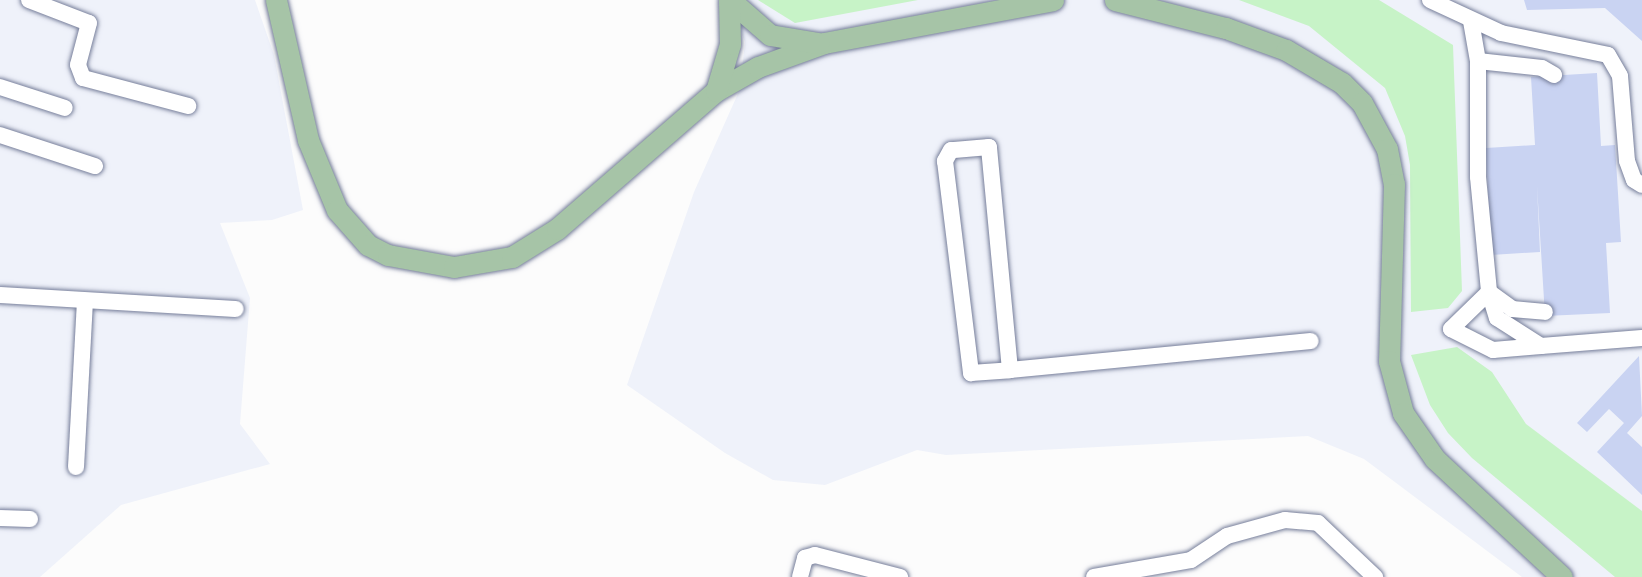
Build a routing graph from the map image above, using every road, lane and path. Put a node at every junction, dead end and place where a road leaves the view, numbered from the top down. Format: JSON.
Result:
{"nodes":[{"id":1,"x":29,"y":0,"type":"edge"},
{"id":2,"x":276,"y":0,"type":"edge"},
{"id":3,"x":729,"y":0,"type":"edge"},
{"id":4,"x":1052,"y":0,"type":"edge"},
{"id":5,"x":1115,"y":0,"type":"edge"},
{"id":6,"x":1430,"y":0,"type":"edge"},
{"id":7,"x":1471,"y":21,"type":"junction"},
{"id":8,"x":824,"y":43,"type":"junction"},
{"id":9,"x":1478,"y":61,"type":"junction"},
{"id":10,"x":1554,"y":75,"type":"dead end"},
{"id":11,"x":0,"y":88,"type":"edge"},
{"id":12,"x":716,"y":91,"type":"junction"},
{"id":13,"x":188,"y":106,"type":"dead end"},
{"id":14,"x":65,"y":108,"type":"dead end"},
{"id":15,"x":0,"y":135,"type":"edge"},
{"id":16,"x":95,"y":166,"type":"dead end"},
{"id":17,"x":1642,"y":185,"type":"edge"},
{"id":18,"x":1489,"y":292,"type":"junction"},
{"id":19,"x":0,"y":295,"type":"edge"},
{"id":20,"x":85,"y":301,"type":"junction"},
{"id":21,"x":236,"y":309,"type":"dead end"},
{"id":22,"x":1545,"y":312,"type":"dead end"},
{"id":23,"x":1642,"y":338,"type":"edge"},
{"id":24,"x":1311,"y":341,"type":"dead end"},
{"id":25,"x":1541,"y":346,"type":"junction"},
{"id":26,"x":1010,"y":370,"type":"junction"},
{"id":27,"x":76,"y":467,"type":"dead end"},
{"id":28,"x":0,"y":519,"type":"edge"},
{"id":29,"x":30,"y":519,"type":"dead end"},
{"id":30,"x":800,"y":577,"type":"edge"},
{"id":31,"x":900,"y":577,"type":"edge"},
{"id":32,"x":1094,"y":577,"type":"edge"},
{"id":33,"x":1376,"y":577,"type":"edge"},
{"id":34,"x":1562,"y":577,"type":"edge"}],
"edges":[{"from":1,"to":13,"type":"street"},
{"from":2,"to":12,"type":"main road"},
{"from":3,"to":8,"type":"main road"},
{"from":3,"to":12,"type":"main road"},
{"from":4,"to":8,"type":"main road"},
{"from":5,"to":34,"type":"main road"},
{"from":6,"to":7,"type":"street"},
{"from":7,"to":9,"type":"street"},
{"from":7,"to":17,"type":"street"},
{"from":8,"to":12,"type":"main road"},
{"from":9,"to":10,"type":"street"},
{"from":9,"to":18,"type":"street"},
{"from":11,"to":14,"type":"street"},
{"from":15,"to":16,"type":"street"},
{"from":18,"to":22,"type":"street"},
{"from":18,"to":25,"type":"street"},
{"from":18,"to":25,"type":"street"},
{"from":19,"to":20,"type":"street"},
{"from":20,"to":21,"type":"street"},
{"from":20,"to":27,"type":"street"},
{"from":23,"to":25,"type":"street"},
{"from":24,"to":26,"type":"street"},
{"from":26,"to":26,"type":"street"},
{"from":28,"to":29,"type":"street"},
{"from":30,"to":31,"type":"street"},
{"from":32,"to":33,"type":"street"}]}
